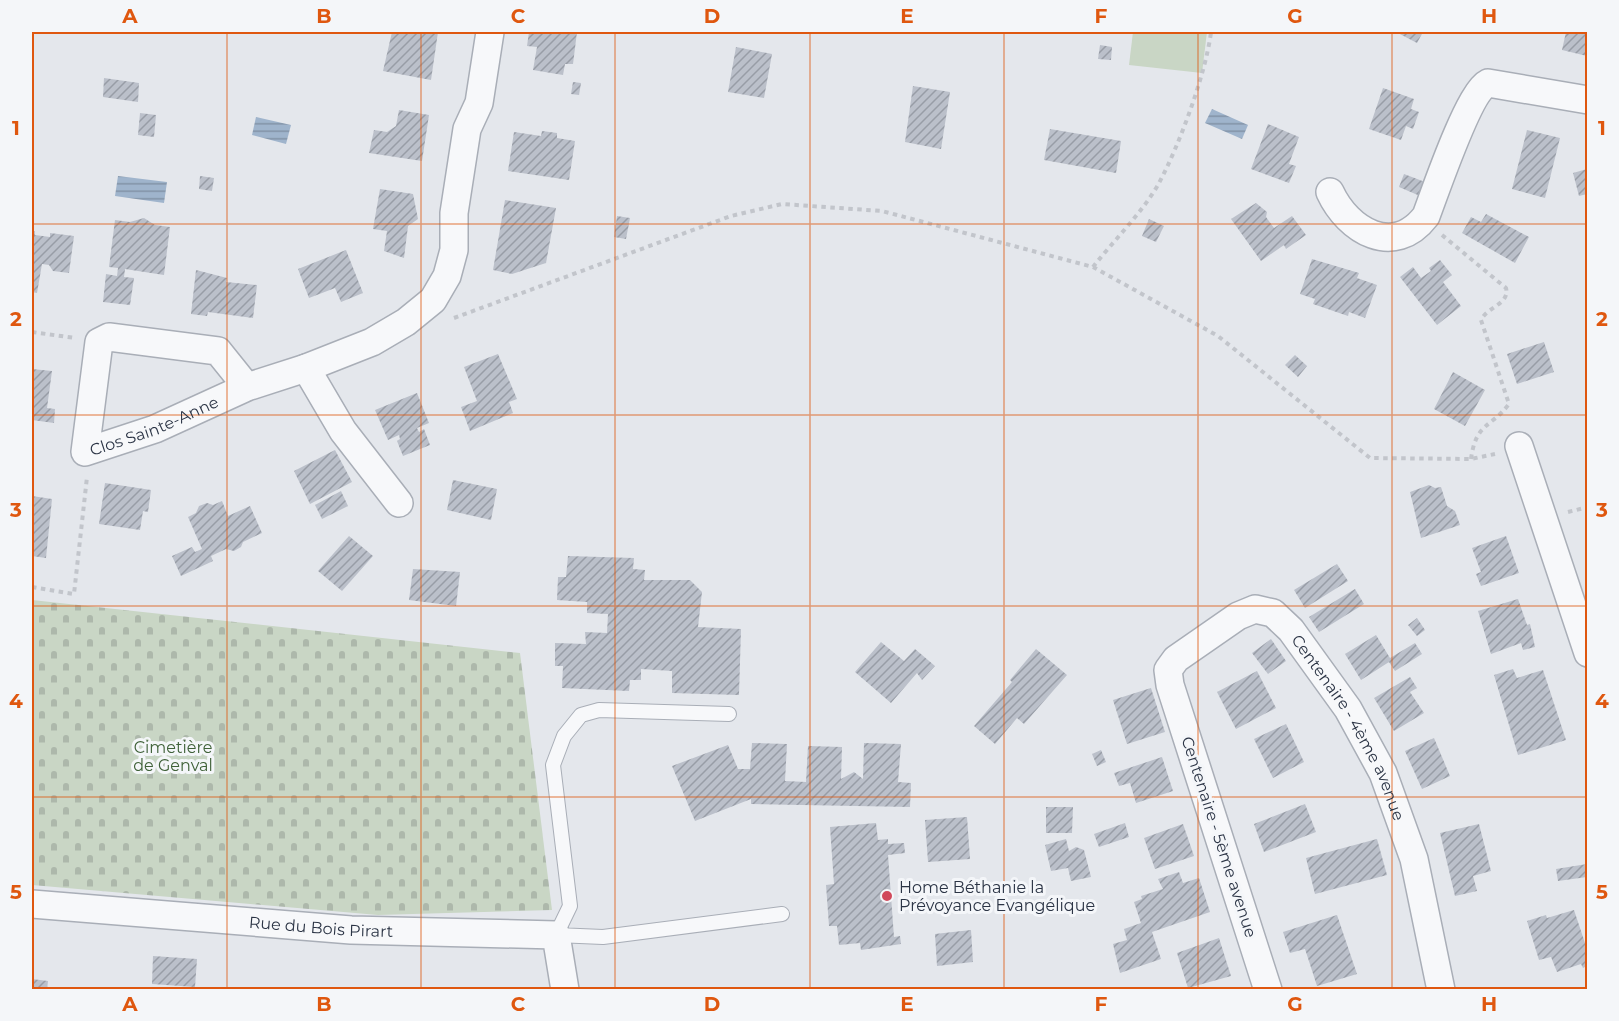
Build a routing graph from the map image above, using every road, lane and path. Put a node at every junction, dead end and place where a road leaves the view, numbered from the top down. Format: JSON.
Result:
{"nodes":[{"id":1,"x":490,"y":32,"type":"edge"},
{"id":2,"x":1211,"y":32,"type":"edge"},
{"id":3,"x":1587,"y":100,"type":"edge"},
{"id":4,"x":1330,"y":192,"type":"dead end"},
{"id":5,"x":1426,"y":216,"type":"junction"},
{"id":6,"x":1093,"y":267,"type":"junction"},
{"id":7,"x":420,"y":312,"type":"junction"},
{"id":8,"x":32,"y":332,"type":"edge"},
{"id":9,"x":99,"y":342,"type":"junction"},
{"id":10,"x":306,"y":368,"type":"junction"},
{"id":11,"x":247,"y":387,"type":"junction"},
{"id":12,"x":1519,"y":446,"type":"joint"},
{"id":13,"x":85,"y":453,"type":"junction"},
{"id":14,"x":1471,"y":459,"type":"junction"},
{"id":15,"x":399,"y":502,"type":"dead end"},
{"id":16,"x":1587,"y":507,"type":"edge"},
{"id":17,"x":1576,"y":510,"type":"dead end"},
{"id":18,"x":32,"y":587,"type":"edge"},
{"id":19,"x":1587,"y":653,"type":"edge"},
{"id":20,"x":1170,"y":686,"type":"joint"},
{"id":21,"x":729,"y":714,"type":"dead end"},
{"id":22,"x":32,"y":904,"type":"edge"},
{"id":23,"x":782,"y":914,"type":"dead end"},
{"id":24,"x":556,"y":935,"type":"junction"},
{"id":25,"x":564,"y":990,"type":"edge"},
{"id":26,"x":1268,"y":990,"type":"edge"},
{"id":27,"x":1441,"y":990,"type":"edge"}],
"edges":[{"from":1,"to":7,"type":"street","name":"Clos Sainte-Anne"},
{"from":2,"to":6,"type":"path"},
{"from":3,"to":5,"type":"street"},
{"from":4,"to":5,"type":"street"},
{"from":5,"to":14,"type":"path"},
{"from":6,"to":7,"type":"path"},
{"from":6,"to":14,"type":"path"},
{"from":7,"to":10,"type":"street","name":"Clos Sainte-Anne"},
{"from":8,"to":9,"type":"path"},
{"from":9,"to":11,"type":"street"},
{"from":9,"to":13,"type":"street","name":"Clos Sainte-Anne"},
{"from":10,"to":11,"type":"street","name":"Clos Sainte-Anne"},
{"from":10,"to":15,"type":"street"},
{"from":11,"to":13,"type":"street","name":"Clos Sainte-Anne"},
{"from":12,"to":14,"type":"path"},
{"from":12,"to":19,"type":"street"},
{"from":13,"to":18,"type":"path"},
{"from":16,"to":17,"type":"path"},
{"from":20,"to":26,"type":"street","name":"Centenaire - 5ème avenue"},
{"from":20,"to":27,"type":"street","name":"Centenaire - 4ème avenue"},
{"from":21,"to":24,"type":"lane"},
{"from":22,"to":24,"type":"street","name":"Rue du Bois Pirart"},
{"from":23,"to":24,"type":"lane"},
{"from":24,"to":25,"type":"street"}]}
